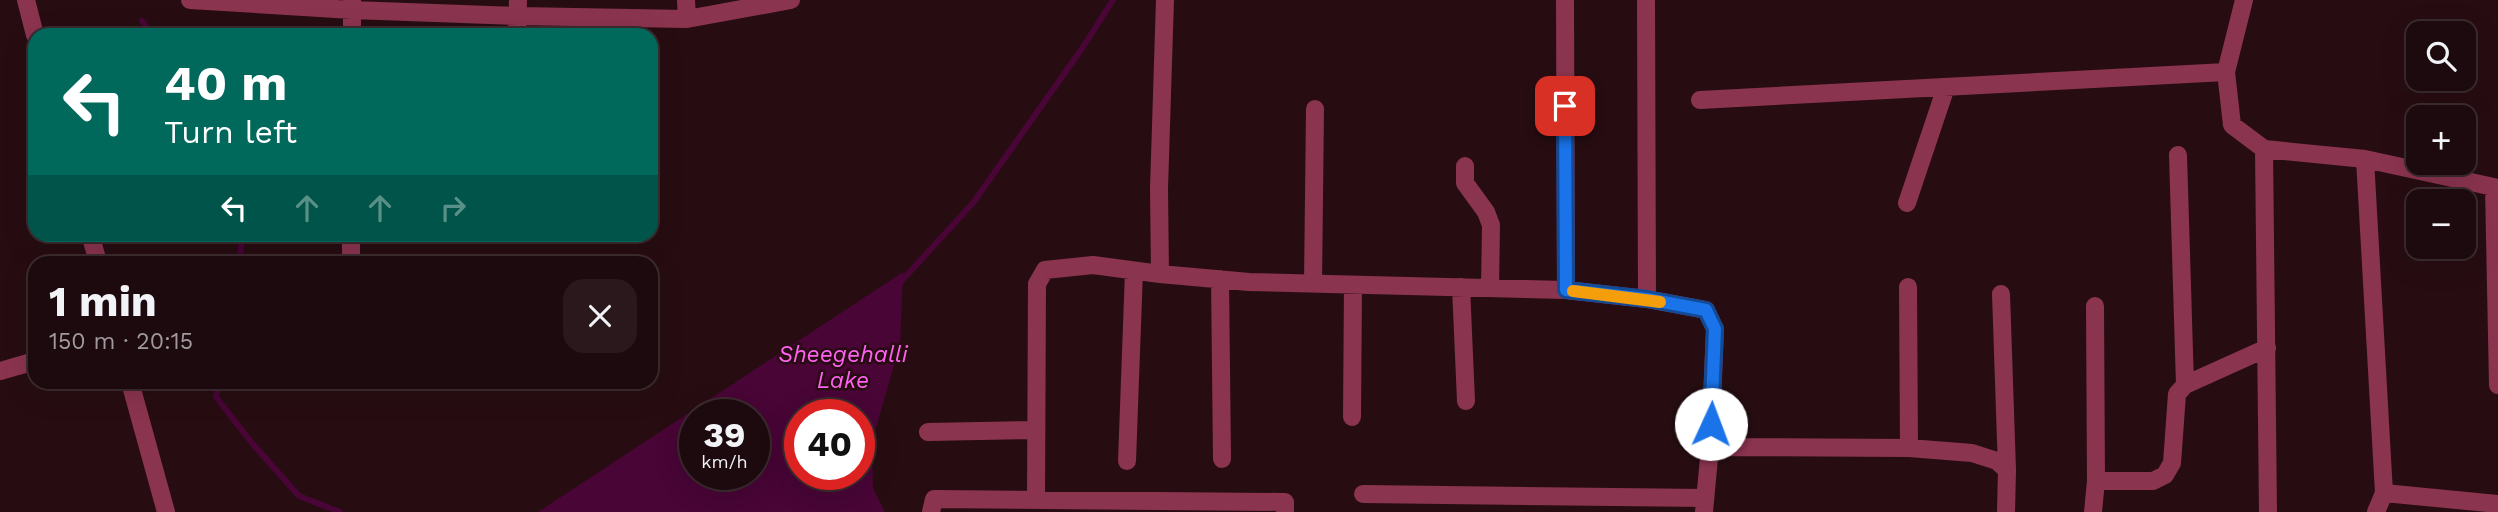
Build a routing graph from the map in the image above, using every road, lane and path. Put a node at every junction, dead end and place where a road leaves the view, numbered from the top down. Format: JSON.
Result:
{"nodes":[{"id":1,"x":26,"y":0,"type":"edge"},
{"id":2,"x":190,"y":0,"type":"edge"},
{"id":3,"x":687,"y":0,"type":"edge"},
{"id":4,"x":791,"y":0,"type":"edge"},
{"id":5,"x":1164,"y":0,"type":"edge"},
{"id":6,"x":1565,"y":0,"type":"edge"},
{"id":7,"x":1646,"y":0,"type":"edge"},
{"id":8,"x":2244,"y":0,"type":"edge"},
{"id":9,"x":352,"y":5,"type":"edge"},
{"id":10,"x":518,"y":8,"type":"edge"},
{"id":11,"x":687,"y":19,"type":"junction"},
{"id":12,"x":33,"y":28,"type":"edge"},
{"id":13,"x":352,"y":28,"type":"edge"},
{"id":14,"x":517,"y":28,"type":"edge"},
{"id":15,"x":2227,"y":72,"type":"junction"},
{"id":16,"x":1946,"y":87,"type":"junction"},
{"id":17,"x":1700,"y":100,"type":"dead end"},
{"id":18,"x":1315,"y":109,"type":"dead end"},
{"id":19,"x":2264,"y":149,"type":"junction"},
{"id":20,"x":2178,"y":155,"type":"dead end"},
{"id":21,"x":2365,"y":159,"type":"junction"},
{"id":22,"x":1465,"y":166,"type":"dead end"},
{"id":23,"x":2496,"y":188,"type":"edge"},
{"id":24,"x":1907,"y":203,"type":"dead end"},
{"id":25,"x":1134,"y":271,"type":"junction"},
{"id":26,"x":1160,"y":274,"type":"junction"},
{"id":27,"x":1220,"y":279,"type":"junction"},
{"id":28,"x":1313,"y":284,"type":"junction"},
{"id":29,"x":1353,"y":285,"type":"junction"},
{"id":30,"x":1908,"y":287,"type":"dead end"},
{"id":31,"x":1461,"y":288,"type":"junction"},
{"id":32,"x":1490,"y":288,"type":"junction"},
{"id":33,"x":1566,"y":290,"type":"junction"},
{"id":34,"x":2001,"y":294,"type":"dead end"},
{"id":35,"x":1647,"y":299,"type":"junction"},
{"id":36,"x":2095,"y":306,"type":"dead end"},
{"id":37,"x":2267,"y":348,"type":"junction"},
{"id":38,"x":28,"y":362,"type":"edge"},
{"id":39,"x":0,"y":371,"type":"edge"},
{"id":40,"x":2185,"y":385,"type":"junction"},
{"id":41,"x":2498,"y":385,"type":"edge"},
{"id":42,"x":132,"y":389,"type":"edge"},
{"id":43,"x":1465,"y":401,"type":"dead end"},
{"id":44,"x":1352,"y":417,"type":"dead end"},
{"id":45,"x":1035,"y":430,"type":"junction"},
{"id":46,"x":928,"y":432,"type":"dead end"},
{"id":47,"x":1710,"y":447,"type":"junction"},
{"id":48,"x":1909,"y":448,"type":"junction"},
{"id":49,"x":1222,"y":459,"type":"dead end"},
{"id":50,"x":1128,"y":461,"type":"dead end"},
{"id":51,"x":2007,"y":470,"type":"junction"},
{"id":52,"x":2096,"y":481,"type":"junction"},
{"id":53,"x":2384,"y":493,"type":"junction"},
{"id":54,"x":1363,"y":494,"type":"dead end"},
{"id":55,"x":1036,"y":500,"type":"junction"},
{"id":56,"x":2498,"y":504,"type":"edge"},
{"id":57,"x":1704,"y":505,"type":"edge"},
{"id":58,"x":166,"y":512,"type":"edge"},
{"id":59,"x":931,"y":512,"type":"edge"},
{"id":60,"x":1284,"y":512,"type":"edge"},
{"id":61,"x":2006,"y":512,"type":"edge"},
{"id":62,"x":2093,"y":512,"type":"edge"},
{"id":63,"x":2268,"y":512,"type":"edge"},
{"id":64,"x":2375,"y":512,"type":"edge"}],
"edges":[{"from":1,"to":12,"type":"street"},
{"from":2,"to":9,"type":"street"},
{"from":3,"to":11,"type":"street"},
{"from":4,"to":11,"type":"street"},
{"from":5,"to":26,"type":"street"},
{"from":6,"to":33,"type":"street"},
{"from":7,"to":35,"type":"street"},
{"from":8,"to":15,"type":"street"},
{"from":9,"to":10,"type":"street"},
{"from":9,"to":13,"type":"street"},
{"from":10,"to":11,"type":"street"},
{"from":10,"to":14,"type":"street"},
{"from":15,"to":16,"type":"street"},
{"from":15,"to":19,"type":"street"},
{"from":16,"to":17,"type":"street"},
{"from":16,"to":24,"type":"street"},
{"from":18,"to":28,"type":"street"},
{"from":19,"to":21,"type":"street"},
{"from":19,"to":37,"type":"street"},
{"from":20,"to":40,"type":"street"},
{"from":21,"to":23,"type":"street"},
{"from":21,"to":53,"type":"street"},
{"from":22,"to":32,"type":"street"},
{"from":23,"to":41,"type":"street"},
{"from":25,"to":26,"type":"street"},
{"from":25,"to":45,"type":"street"},
{"from":25,"to":50,"type":"street"},
{"from":26,"to":27,"type":"street"},
{"from":27,"to":28,"type":"street"},
{"from":27,"to":49,"type":"street"},
{"from":28,"to":29,"type":"street"},
{"from":29,"to":31,"type":"street"},
{"from":29,"to":44,"type":"street"},
{"from":30,"to":48,"type":"street"},
{"from":31,"to":32,"type":"street"},
{"from":31,"to":43,"type":"street"},
{"from":32,"to":33,"type":"street"},
{"from":33,"to":35,"type":"street"},
{"from":34,"to":51,"type":"street"},
{"from":35,"to":47,"type":"street"},
{"from":36,"to":52,"type":"street"},
{"from":37,"to":40,"type":"street"},
{"from":37,"to":63,"type":"street"},
{"from":38,"to":39,"type":"street"},
{"from":40,"to":52,"type":"street"},
{"from":42,"to":58,"type":"street"},
{"from":45,"to":46,"type":"street"},
{"from":45,"to":55,"type":"street"},
{"from":47,"to":48,"type":"street"},
{"from":47,"to":57,"type":"street"},
{"from":48,"to":51,"type":"street"},
{"from":51,"to":61,"type":"street"},
{"from":52,"to":62,"type":"street"},
{"from":53,"to":56,"type":"street"},
{"from":53,"to":64,"type":"street"},
{"from":54,"to":57,"type":"street"},
{"from":55,"to":59,"type":"street"},
{"from":55,"to":60,"type":"street"}]}
